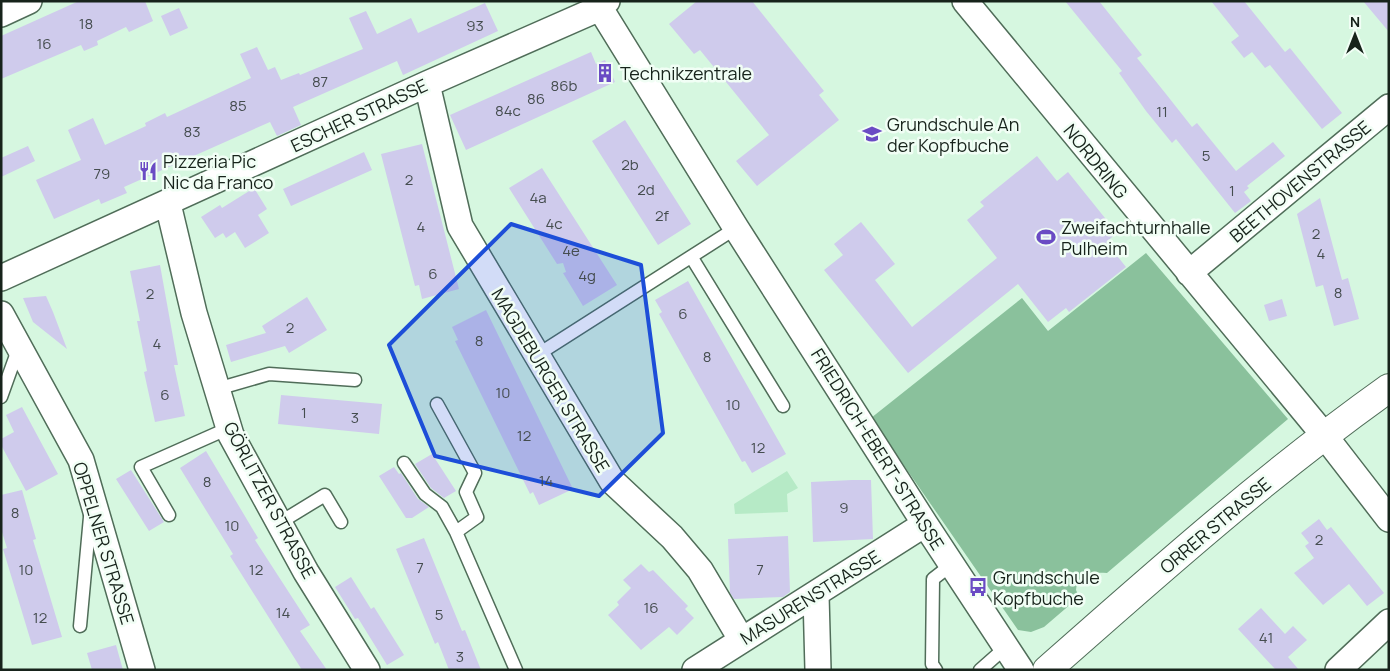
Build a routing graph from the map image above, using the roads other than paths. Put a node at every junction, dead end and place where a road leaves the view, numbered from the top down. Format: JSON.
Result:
{"nodes":[{"id":1,"x":29,"y":1,"type":"edge"},
{"id":2,"x":965,"y":1,"type":"edge"},
{"id":3,"x":603,"y":5,"type":"edge"},
{"id":4,"x":1,"y":14,"type":"edge"},
{"id":5,"x":427,"y":84,"type":"junction"},
{"id":6,"x":1389,"y":107,"type":"edge"},
{"id":7,"x":168,"y":204,"type":"junction"},
{"id":8,"x":736,"y":228,"type":"junction"},
{"id":9,"x":692,"y":258,"type":"junction"},
{"id":10,"x":1189,"y":273,"type":"junction"},
{"id":11,"x":1,"y":278,"type":"edge"},
{"id":12,"x":1,"y":314,"type":"edge"},
{"id":13,"x":19,"y":347,"type":"junction"},
{"id":14,"x":537,"y":355,"type":"junction"},
{"id":15,"x":355,"y":380,"type":"dead end"},
{"id":16,"x":1389,"y":388,"type":"edge"},
{"id":17,"x":217,"y":389,"type":"junction"},
{"id":18,"x":1,"y":397,"type":"edge"},
{"id":19,"x":437,"y":404,"type":"dead end"},
{"id":20,"x":783,"y":406,"type":"dead end"},
{"id":21,"x":229,"y":428,"type":"junction"},
{"id":22,"x":1324,"y":435,"type":"junction"},
{"id":23,"x":404,"y":463,"type":"dead end"},
{"id":24,"x":92,"y":496,"type":"junction"},
{"id":25,"x":169,"y":515,"type":"dead end"},
{"id":26,"x":1389,"y":519,"type":"edge"},
{"id":27,"x":341,"y":522,"type":"dead end"},
{"id":28,"x":279,"y":523,"type":"junction"},
{"id":29,"x":925,"y":524,"type":"junction"},
{"id":30,"x":456,"y":532,"type":"junction"},
{"id":31,"x":951,"y":565,"type":"junction"},
{"id":32,"x":816,"y":595,"type":"junction"},
{"id":33,"x":1389,"y":622,"type":"edge"},
{"id":34,"x":80,"y":626,"type":"dead end"},
{"id":35,"x":741,"y":639,"type":"junction"},
{"id":36,"x":1006,"y":647,"type":"junction"},
{"id":37,"x":142,"y":670,"type":"edge"},
{"id":38,"x":367,"y":670,"type":"edge"},
{"id":39,"x":516,"y":670,"type":"edge"},
{"id":40,"x":695,"y":670,"type":"edge"},
{"id":41,"x":818,"y":670,"type":"edge"},
{"id":42,"x":936,"y":670,"type":"edge"},
{"id":43,"x":980,"y":670,"type":"edge"},
{"id":44,"x":1021,"y":670,"type":"edge"},
{"id":45,"x":1047,"y":670,"type":"edge"},
{"id":46,"x":1338,"y":670,"type":"edge"}],
"edges":[{"from":1,"to":4,"type":"street"},
{"from":2,"to":10,"type":"street","name":"NORDRING"},
{"from":3,"to":5,"type":"street","name":"ESCHER STRASSE"},
{"from":3,"to":8,"type":"street","name":"FRIEDRICH-EBERT-STRASSE"},
{"from":5,"to":7,"type":"street","name":"ESCHER STRASSE"},
{"from":5,"to":14,"type":"street","name":"MAGDEBURGER STRASSE"},
{"from":6,"to":10,"type":"street","name":"BEETHOVENSTRASSE"},
{"from":7,"to":11,"type":"street","name":"ESCHER STRASSE"},
{"from":7,"to":17,"type":"street","name":"GÖRLITZER STRASSE"},
{"from":8,"to":9,"type":"lane"},
{"from":8,"to":29,"type":"street","name":"FRIEDRICH-EBERT-STRASSE"},
{"from":9,"to":14,"type":"lane"},
{"from":9,"to":20,"type":"lane"},
{"from":10,"to":22,"type":"street","name":"NORDRING"},
{"from":12,"to":13,"type":"street","name":"OPPELNER STRASSE"},
{"from":13,"to":18,"type":"lane"},
{"from":13,"to":24,"type":"street","name":"OPPELNER STRASSE"},
{"from":14,"to":35,"type":"street","name":"MAGDEBURGER STRASSE"},
{"from":15,"to":17,"type":"lane"},
{"from":16,"to":22,"type":"street","name":"ORRER STRASSE"},
{"from":17,"to":21,"type":"street","name":"GÖRLITZER STRASSE"},
{"from":19,"to":30,"type":"lane"},
{"from":21,"to":25,"type":"lane"},
{"from":21,"to":28,"type":"street","name":"GÖRLITZER STRASSE"},
{"from":22,"to":26,"type":"street","name":"NORDRING"},
{"from":22,"to":45,"type":"street","name":"ORRER STRASSE"},
{"from":23,"to":30,"type":"lane"},
{"from":24,"to":34,"type":"lane"},
{"from":24,"to":37,"type":"street","name":"OPPELNER STRASSE"},
{"from":27,"to":28,"type":"lane"},
{"from":28,"to":38,"type":"street","name":"GÖRLITZER STRASSE"},
{"from":29,"to":31,"type":"street","name":"FRIEDRICH-EBERT-STRASSE"},
{"from":29,"to":32,"type":"street","name":"MASURENSTRASSE"},
{"from":30,"to":39,"type":"lane"},
{"from":31,"to":36,"type":"street","name":"FRIEDRICH-EBERT-STRASSE"},
{"from":31,"to":42,"type":"lane"},
{"from":32,"to":35,"type":"street","name":"MASURENSTRASSE"},
{"from":32,"to":41,"type":"street"},
{"from":33,"to":46,"type":"street"},
{"from":35,"to":40,"type":"street","name":"MASURENSTRASSE"},
{"from":36,"to":43,"type":"lane"},
{"from":36,"to":44,"type":"street","name":"FRIEDRICH-EBERT-STRASSE"}]}
